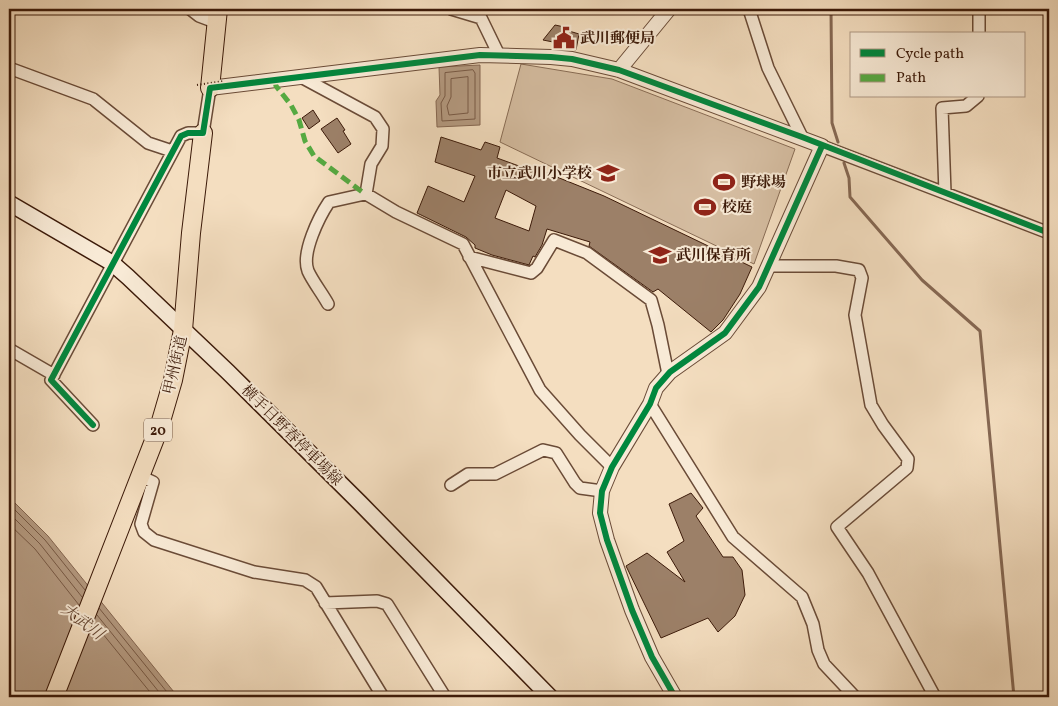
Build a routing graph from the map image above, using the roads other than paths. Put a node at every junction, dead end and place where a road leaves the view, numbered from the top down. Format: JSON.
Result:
{"nodes":[{"id":1,"x":190,"y":9,"type":"edge"},
{"id":2,"x":451,"y":9,"type":"edge"},
{"id":3,"x":669,"y":9,"type":"edge"},
{"id":4,"x":749,"y":9,"type":"edge"},
{"id":5,"x":978,"y":9,"type":"edge"},
{"id":6,"x":216,"y":15,"type":"edge"},
{"id":7,"x":979,"y":32,"type":"edge"},
{"id":8,"x":499,"y":55,"type":"junction"},
{"id":9,"x":9,"y":68,"type":"edge"},
{"id":10,"x":619,"y":70,"type":"junction"},
{"id":11,"x":301,"y":76,"type":"junction"},
{"id":12,"x":210,"y":85,"type":"junction"},
{"id":13,"x":976,"y":98,"type":"edge"},
{"id":14,"x":203,"y":133,"type":"junction"},
{"id":15,"x":802,"y":137,"type":"junction"},
{"id":16,"x":822,"y":146,"type":"junction"},
{"id":17,"x":172,"y":152,"type":"junction"},
{"id":18,"x":945,"y":193,"type":"junction"},
{"id":19,"x":365,"y":194,"type":"dead end"},
{"id":20,"x":9,"y":203,"type":"edge"},
{"id":21,"x":1049,"y":233,"type":"edge"},
{"id":22,"x":469,"y":257,"type":"junction"},
{"id":23,"x":112,"y":263,"type":"junction"},
{"id":24,"x":768,"y":266,"type":"junction"},
{"id":25,"x":328,"y":304,"type":"dead end"},
{"id":26,"x":183,"y":330,"type":"junction"},
{"id":27,"x":9,"y":349,"type":"edge"},
{"id":28,"x":668,"y":374,"type":"junction"},
{"id":29,"x":54,"y":375,"type":"junction"},
{"id":30,"x":650,"y":404,"type":"junction"},
{"id":31,"x":93,"y":425,"type":"dead end"},
{"id":32,"x":612,"y":467,"type":"junction"},
{"id":33,"x":140,"y":476,"type":"junction"},
{"id":34,"x":451,"y":485,"type":"dead end"},
{"id":35,"x":602,"y":491,"type":"junction"},
{"id":36,"x":325,"y":603,"type":"junction"},
{"id":37,"x":54,"y":697,"type":"edge"},
{"id":38,"x":383,"y":697,"type":"edge"},
{"id":39,"x":445,"y":697,"type":"edge"},
{"id":40,"x":550,"y":697,"type":"edge"},
{"id":41,"x":674,"y":697,"type":"edge"},
{"id":42,"x":855,"y":697,"type":"edge"},
{"id":43,"x":935,"y":697,"type":"edge"}],
"edges":[{"from":1,"to":6,"type":"street"},
{"from":2,"to":8,"type":"street"},
{"from":3,"to":10,"type":"street"},
{"from":4,"to":15,"type":"street"},
{"from":5,"to":7,"type":"street"},
{"from":6,"to":12,"type":"highway"},
{"from":8,"to":10,"type":"street"},
{"from":8,"to":11,"type":"street"},
{"from":9,"to":17,"type":"street"},
{"from":10,"to":15,"type":"street"},
{"from":11,"to":12,"type":"street"},
{"from":11,"to":22,"type":"street"},
{"from":12,"to":14,"type":"street"},
{"from":13,"to":18,"type":"street"},
{"from":14,"to":17,"type":"street"},
{"from":14,"to":26,"type":"highway","name":"甲州街道","number":"20"},
{"from":15,"to":16,"type":"street"},
{"from":16,"to":18,"type":"street"},
{"from":16,"to":24,"type":"street"},
{"from":17,"to":23,"type":"street"},
{"from":18,"to":21,"type":"street"},
{"from":19,"to":25,"type":"street"},
{"from":20,"to":23,"type":"main road","name":"横手日野春停車場線"},
{"from":22,"to":28,"type":"street"},
{"from":22,"to":32,"type":"street"},
{"from":23,"to":26,"type":"main road","name":"横手日野春停車場線"},
{"from":23,"to":29,"type":"street"},
{"from":24,"to":28,"type":"street"},
{"from":24,"to":43,"type":"street"},
{"from":26,"to":33,"type":"highway","name":"甲州街道","number":"20"},
{"from":26,"to":40,"type":"main road","name":"横手日野春停車場線"},
{"from":27,"to":29,"type":"street"},
{"from":28,"to":30,"type":"street"},
{"from":29,"to":31,"type":"street"},
{"from":30,"to":32,"type":"street"},
{"from":30,"to":42,"type":"street"},
{"from":32,"to":35,"type":"street"},
{"from":33,"to":36,"type":"street"},
{"from":33,"to":37,"type":"highway","name":"甲州街道","number":"20"},
{"from":34,"to":35,"type":"street"},
{"from":35,"to":41,"type":"street"},
{"from":36,"to":38,"type":"street"},
{"from":36,"to":39,"type":"street"}]}
